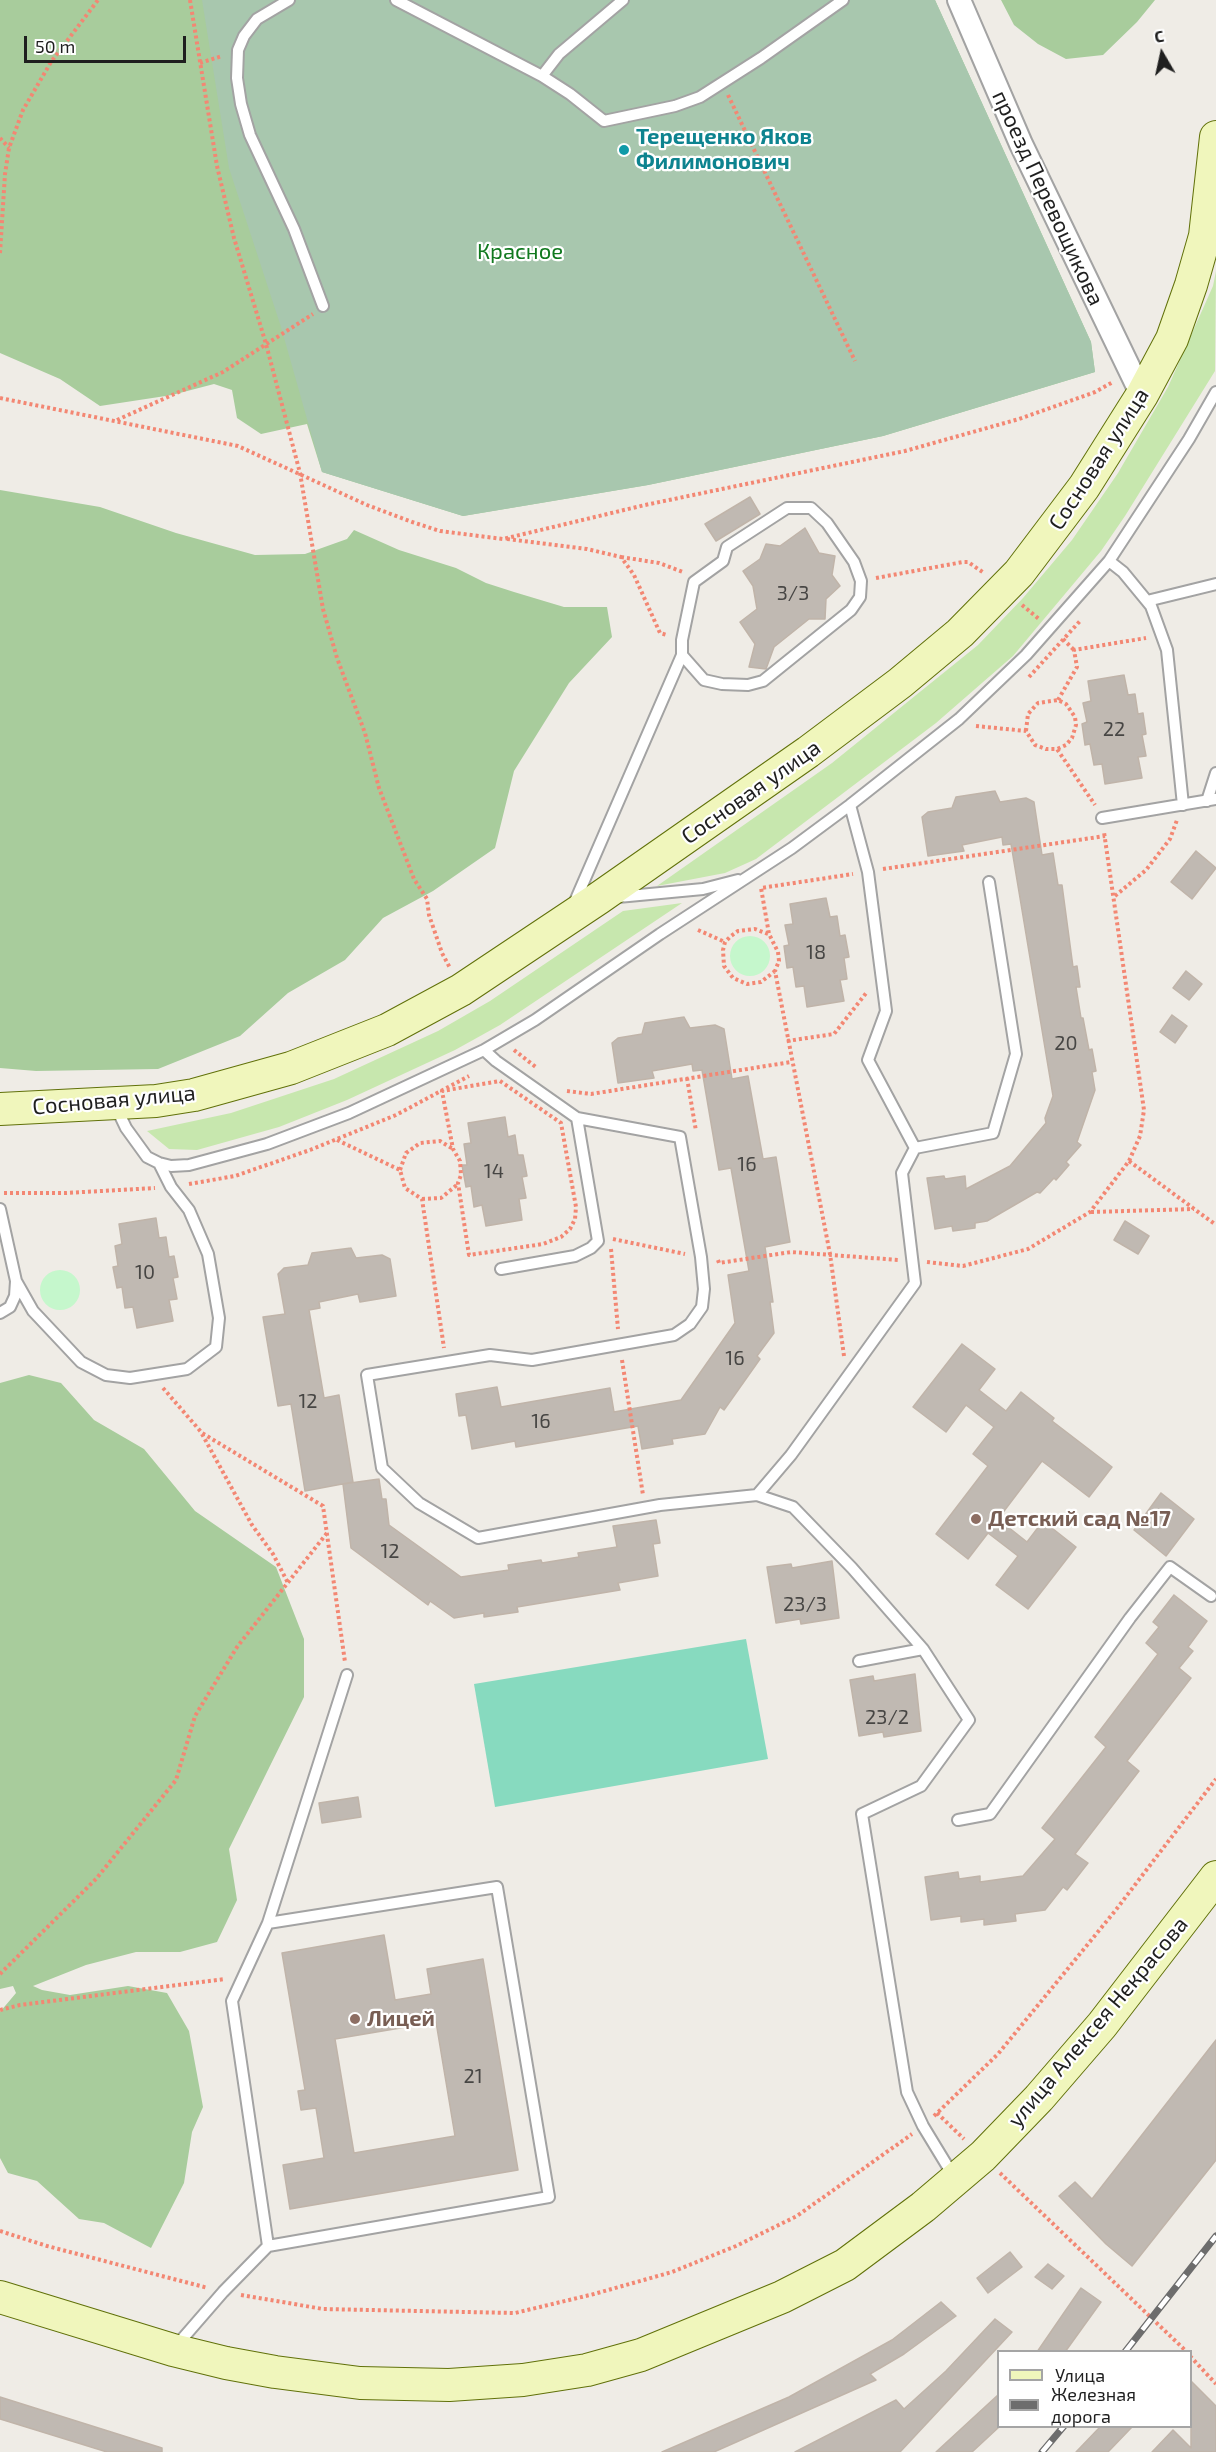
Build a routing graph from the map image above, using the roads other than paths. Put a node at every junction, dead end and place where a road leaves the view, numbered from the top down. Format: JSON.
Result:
{"nodes":[{"id":1,"x":289,"y":0,"type":"edge"},
{"id":2,"x":396,"y":0,"type":"edge"},
{"id":3,"x":623,"y":0,"type":"edge"},
{"id":4,"x":843,"y":0,"type":"edge"},
{"id":5,"x":958,"y":0,"type":"edge"},
{"id":6,"x":542,"y":76,"type":"junction"},
{"id":7,"x":1216,"y":137,"type":"edge"},
{"id":8,"x":323,"y":306,"type":"road end"},
{"id":9,"x":1136,"y":383,"type":"junction"},
{"id":10,"x":1216,"y":392,"type":"edge"},
{"id":11,"x":1109,"y":561,"type":"junction"},
{"id":12,"x":1216,"y":585,"type":"edge"},
{"id":13,"x":1147,"y":601,"type":"junction"},
{"id":14,"x":682,"y":655,"type":"junction"},
{"id":15,"x":1216,"y":773,"type":"edge"},
{"id":16,"x":1211,"y":800,"type":"edge"},
{"id":17,"x":850,"y":805,"type":"junction"},
{"id":18,"x":1183,"y":805,"type":"junction"},
{"id":19,"x":1102,"y":818,"type":"road end"},
{"id":20,"x":747,"y":877,"type":"junction"},
{"id":21,"x":989,"y":882,"type":"dead end"},
{"id":22,"x":599,"y":898,"type":"junction"},
{"id":23,"x":567,"y":920,"type":"junction"},
{"id":24,"x":484,"y":1050,"type":"junction"},
{"id":25,"x":114,"y":1104,"type":"junction"},
{"id":26,"x":0,"y":1109,"type":"edge"},
{"id":27,"x":577,"y":1118,"type":"junction"},
{"id":28,"x":915,"y":1148,"type":"junction"},
{"id":29,"x":159,"y":1163,"type":"junction"},
{"id":30,"x":0,"y":1209,"type":"edge"},
{"id":31,"x":501,"y":1269,"type":"dead end"},
{"id":32,"x":16,"y":1281,"type":"junction"},
{"id":33,"x":0,"y":1314,"type":"edge"},
{"id":34,"x":757,"y":1495,"type":"junction"},
{"id":35,"x":1214,"y":1594,"type":"edge"},
{"id":36,"x":923,"y":1649,"type":"junction"},
{"id":37,"x":859,"y":1661,"type":"dead end"},
{"id":38,"x":347,"y":1675,"type":"road end"},
{"id":39,"x":958,"y":1820,"type":"dead end"},
{"id":40,"x":1216,"y":1877,"type":"edge"},
{"id":41,"x":268,"y":1923,"type":"junction"},
{"id":42,"x":956,"y":2179,"type":"junction"},
{"id":43,"x":268,"y":2246,"type":"junction"},
{"id":44,"x":0,"y":2297,"type":"edge"},
{"id":45,"x":172,"y":2350,"type":"junction"}],
"edges":[{"from":1,"to":8,"type":"lane"},
{"from":2,"to":6,"type":"lane"},
{"from":3,"to":6,"type":"lane"},
{"from":4,"to":6,"type":"lane"},
{"from":5,"to":9,"type":"street","name":"проезд Перевощикова"},
{"from":7,"to":9,"type":"street","name":"Сосновая улица"},
{"from":9,"to":22,"type":"street","name":"Сосновая улица"},
{"from":10,"to":11,"type":"lane"},
{"from":11,"to":13,"type":"lane"},
{"from":11,"to":17,"type":"lane"},
{"from":12,"to":13,"type":"lane"},
{"from":13,"to":18,"type":"lane"},
{"from":14,"to":14,"type":"lane"},
{"from":14,"to":23,"type":"lane"},
{"from":15,"to":16,"type":"lane"},
{"from":16,"to":18,"type":"lane"},
{"from":17,"to":20,"type":"lane"},
{"from":17,"to":28,"type":"lane"},
{"from":18,"to":19,"type":"lane"},
{"from":20,"to":22,"type":"lane"},
{"from":20,"to":24,"type":"lane"},
{"from":21,"to":28,"type":"lane"},
{"from":22,"to":23,"type":"street","name":"Сосновая улица"},
{"from":23,"to":25,"type":"street","name":"Сосновая улица"},
{"from":24,"to":27,"type":"lane"},
{"from":24,"to":29,"type":"lane"},
{"from":25,"to":26,"type":"street","name":"Сосновая улица"},
{"from":25,"to":29,"type":"lane"},
{"from":27,"to":31,"type":"lane"},
{"from":27,"to":34,"type":"lane"},
{"from":28,"to":34,"type":"lane"},
{"from":29,"to":32,"type":"lane"},
{"from":30,"to":32,"type":"lane"},
{"from":32,"to":33,"type":"lane"},
{"from":34,"to":36,"type":"lane"},
{"from":35,"to":39,"type":"lane"},
{"from":36,"to":37,"type":"lane"},
{"from":36,"to":42,"type":"lane"},
{"from":38,"to":41,"type":"lane"},
{"from":40,"to":42,"type":"street","name":"улица Алексея Некрасова"},
{"from":41,"to":43,"type":"lane"},
{"from":41,"to":43,"type":"lane"},
{"from":42,"to":45,"type":"street","name":"улица Алексея Некрасова"},
{"from":43,"to":45,"type":"lane"},
{"from":44,"to":45,"type":"street","name":"улица Алексея Некрасова"}]}
